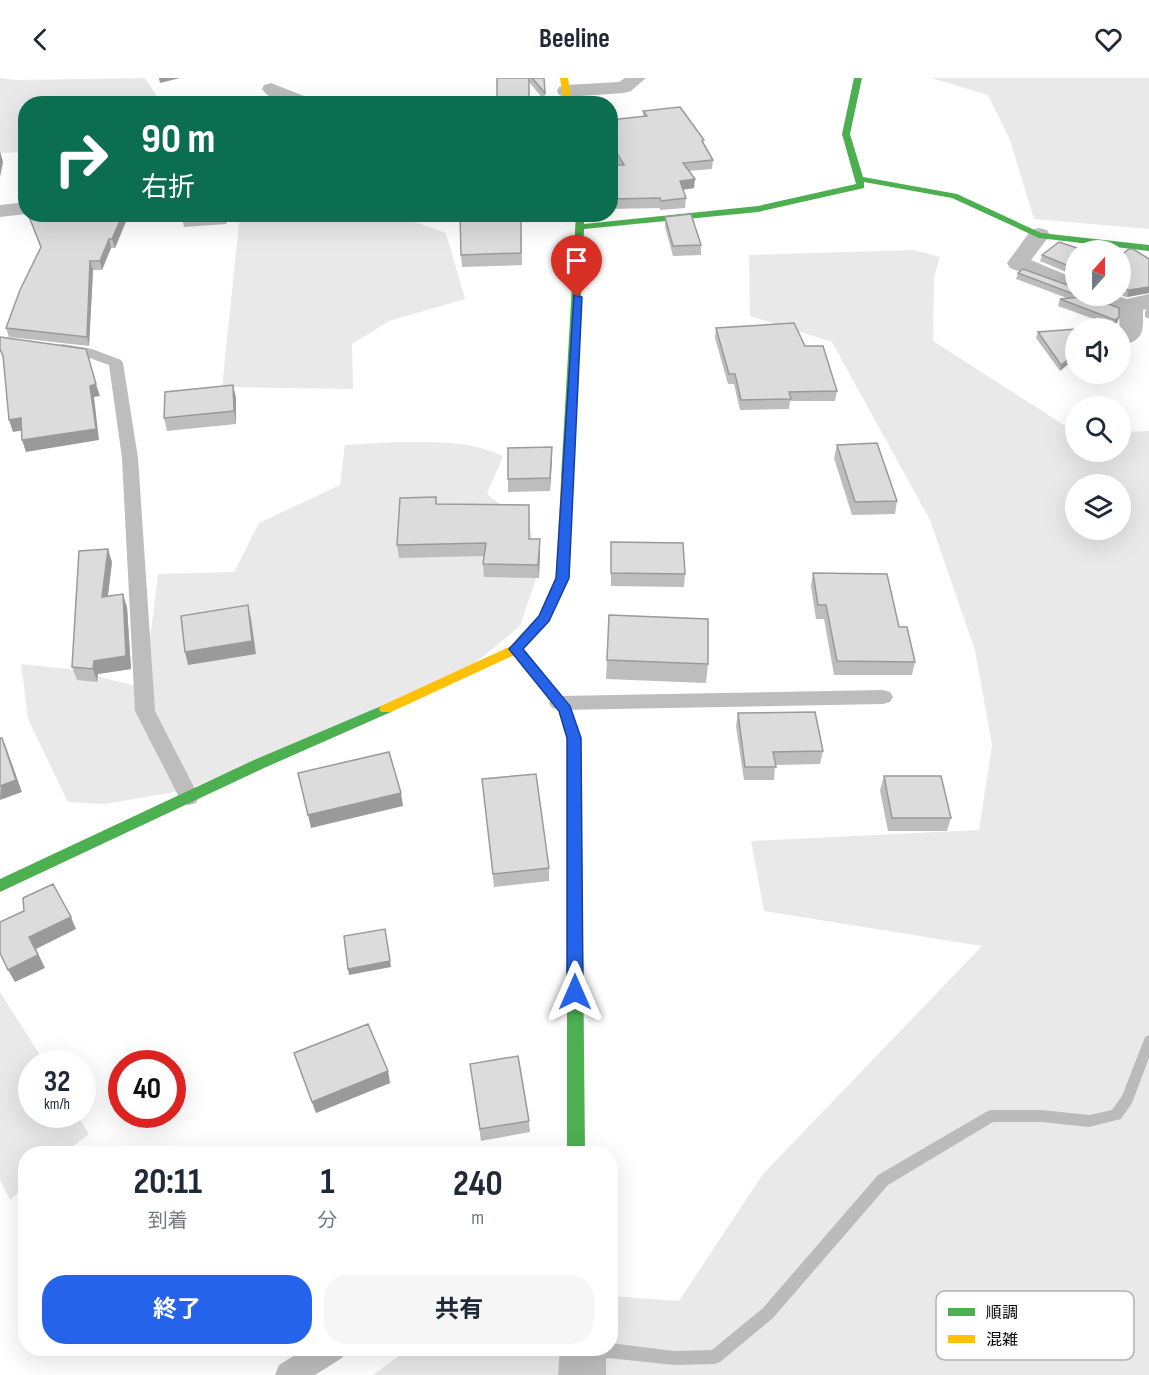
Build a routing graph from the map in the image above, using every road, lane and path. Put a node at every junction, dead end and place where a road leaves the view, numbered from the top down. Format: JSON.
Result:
{"nodes":[{"id":1,"x":638,"y":78,"type":"edge"},
{"id":2,"x":858,"y":78,"type":"edge"},
{"id":3,"x":271,"y":88,"type":"dead end"},
{"id":4,"x":566,"y":91,"type":"edge"},
{"id":5,"x":288,"y":96,"type":"edge"},
{"id":6,"x":858,"y":179,"type":"junction"},
{"id":7,"x":18,"y":209,"type":"edge"},
{"id":8,"x":0,"y":211,"type":"edge"},
{"id":9,"x":618,"y":218,"type":"edge"},
{"id":10,"x":580,"y":222,"type":"edge"},
{"id":11,"x":1039,"y":235,"type":"junction"},
{"id":12,"x":1149,"y":248,"type":"edge"},
{"id":13,"x":1065,"y":282,"type":"edge"},
{"id":14,"x":1140,"y":303,"type":"edge"},
{"id":15,"x":1131,"y":333,"type":"edge"},
{"id":16,"x":50,"y":346,"type":"edge"},
{"id":17,"x":516,"y":649,"type":"junction"},
{"id":18,"x":883,"y":697,"type":"dead end"},
{"id":19,"x":560,"y":703,"type":"junction"},
{"id":20,"x":189,"y":796,"type":"junction"},
{"id":21,"x":0,"y":886,"type":"edge"},
{"id":22,"x":576,"y":1146,"type":"edge"},
{"id":23,"x":319,"y":1356,"type":"edge"},
{"id":24,"x":582,"y":1356,"type":"edge"},
{"id":25,"x":289,"y":1375,"type":"edge"},
{"id":26,"x":582,"y":1375,"type":"edge"}],
"edges":[{"from":1,"to":4,"type":"street"},
{"from":2,"to":6,"type":"street"},
{"from":3,"to":5,"type":"street"},
{"from":6,"to":9,"type":"street"},
{"from":6,"to":11,"type":"street"},
{"from":7,"to":8,"type":"street"},
{"from":10,"to":17,"type":"street"},
{"from":11,"to":12,"type":"street"},
{"from":11,"to":13,"type":"street"},
{"from":14,"to":15,"type":"street"},
{"from":16,"to":20,"type":"lane"},
{"from":17,"to":19,"type":"street"},
{"from":17,"to":20,"type":"street"},
{"from":18,"to":19,"type":"lane"},
{"from":19,"to":22,"type":"street"},
{"from":20,"to":21,"type":"street"},
{"from":23,"to":25,"type":"lane"},
{"from":24,"to":26,"type":"street"}]}
